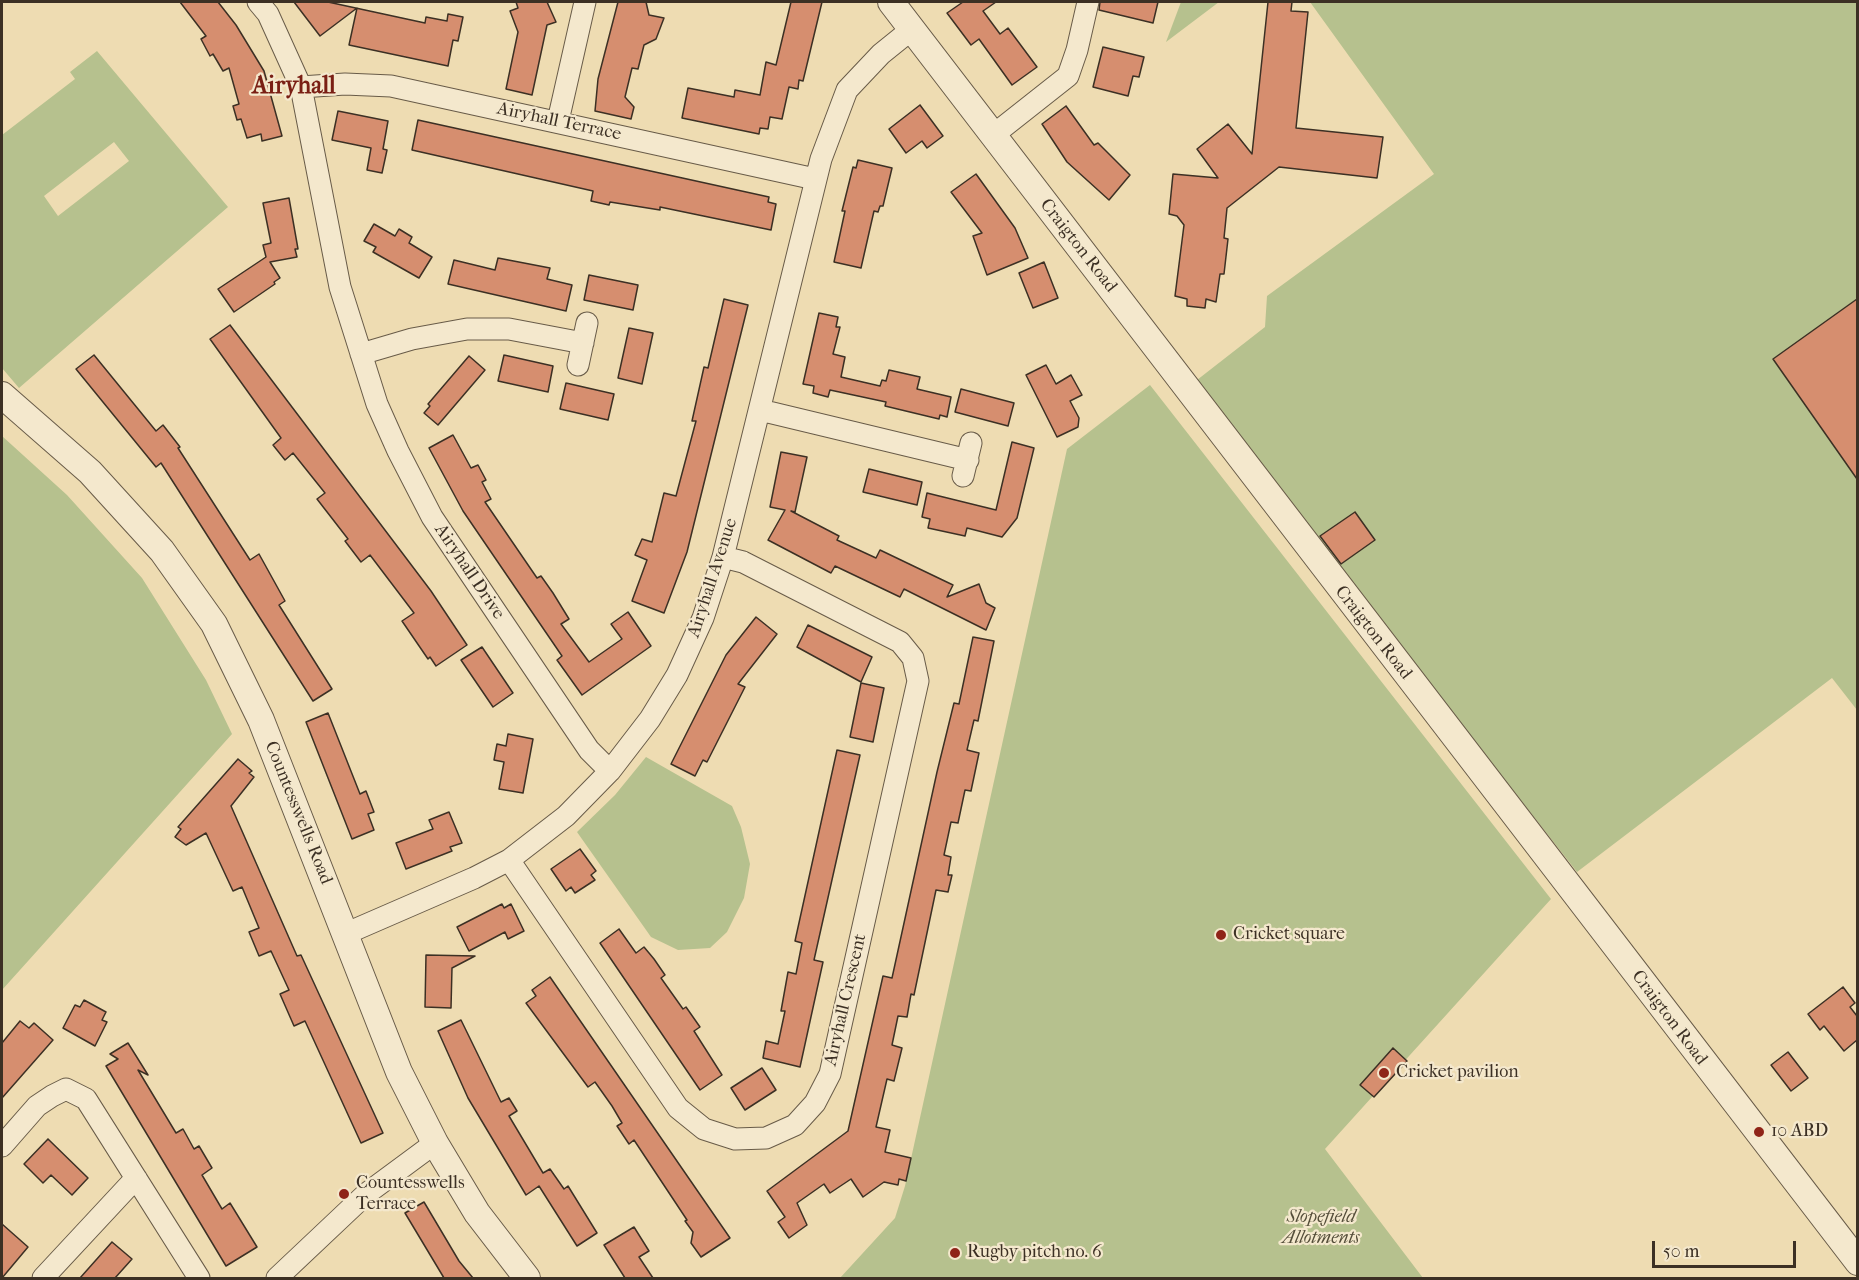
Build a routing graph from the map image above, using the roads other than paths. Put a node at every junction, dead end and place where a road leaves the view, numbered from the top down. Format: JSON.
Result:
{"nodes":[{"id":1,"x":258,"y":2,"type":"edge"},
{"id":2,"x":585,"y":2,"type":"edge"},
{"id":3,"x":891,"y":2,"type":"edge"},
{"id":4,"x":1088,"y":2,"type":"edge"},
{"id":5,"x":912,"y":29,"type":"junction"},
{"id":6,"x":301,"y":87,"type":"junction"},
{"id":7,"x":558,"y":121,"type":"junction"},
{"id":8,"x":992,"y":136,"type":"junction"},
{"id":9,"x":815,"y":179,"type":"junction"},
{"id":10,"x":588,"y":323,"type":"dead end"},
{"id":11,"x":583,"y":344,"type":"junction"},
{"id":12,"x":361,"y":354,"type":"junction"},
{"id":13,"x":578,"y":365,"type":"dead end"},
{"id":14,"x":2,"y":395,"type":"edge"},
{"id":15,"x":760,"y":410,"type":"junction"},
{"id":16,"x":967,"y":460,"type":"dead end"},
{"id":17,"x":723,"y":557,"type":"junction"},
{"id":18,"x":610,"y":771,"type":"junction"},
{"id":19,"x":509,"y":860,"type":"junction"},
{"id":20,"x":345,"y":934,"type":"junction"},
{"id":21,"x":435,"y":1143,"type":"junction"},
{"id":22,"x":2,"y":1146,"type":"edge"},
{"id":23,"x":136,"y":1178,"type":"junction"},
{"id":24,"x":1857,"y":1262,"type":"edge"},
{"id":25,"x":43,"y":1278,"type":"edge"},
{"id":26,"x":199,"y":1278,"type":"edge"},
{"id":27,"x":277,"y":1278,"type":"edge"},
{"id":28,"x":526,"y":1278,"type":"edge"}],
"edges":[{"from":1,"to":6,"type":"street","name":"Airyhall Drive"},
{"from":2,"to":7,"type":"street"},
{"from":3,"to":5,"type":"street","name":"Craigton Road"},
{"from":4,"to":8,"type":"street"},
{"from":5,"to":8,"type":"street","name":"Craigton Road"},
{"from":5,"to":9,"type":"street","name":"Airyhall Avenue"},
{"from":6,"to":7,"type":"street","name":"Airyhall Terrace"},
{"from":6,"to":12,"type":"street","name":"Airyhall Drive"},
{"from":7,"to":9,"type":"street","name":"Airyhall Terrace"},
{"from":8,"to":24,"type":"street","name":"Craigton Road"},
{"from":9,"to":15,"type":"street","name":"Airyhall Avenue"},
{"from":10,"to":11,"type":"street"},
{"from":11,"to":12,"type":"street"},
{"from":11,"to":13,"type":"street"},
{"from":12,"to":18,"type":"street","name":"Airyhall Drive"},
{"from":14,"to":20,"type":"street","name":"Countesswells Road"},
{"from":15,"to":16,"type":"street"},
{"from":15,"to":17,"type":"street","name":"Airyhall Avenue"},
{"from":17,"to":18,"type":"street","name":"Airyhall Avenue"},
{"from":17,"to":19,"type":"street","name":"Airyhall Crescent"},
{"from":18,"to":19,"type":"street","name":"Airyhall Avenue"},
{"from":19,"to":20,"type":"street","name":"Airyhall Avenue"},
{"from":20,"to":21,"type":"street","name":"Countesswells Road"},
{"from":21,"to":27,"type":"street"},
{"from":21,"to":28,"type":"street","name":"Countesswells Road"},
{"from":22,"to":23,"type":"street"},
{"from":23,"to":25,"type":"street"},
{"from":23,"to":26,"type":"street"}]}
